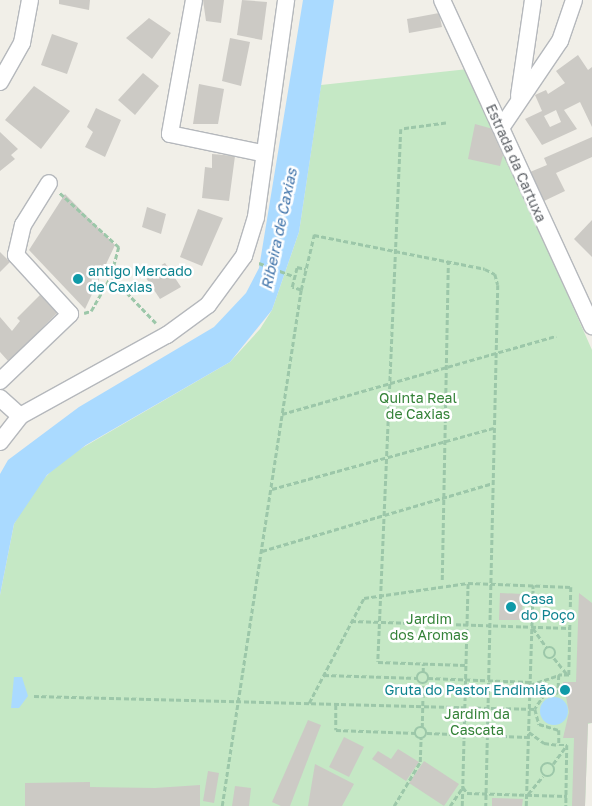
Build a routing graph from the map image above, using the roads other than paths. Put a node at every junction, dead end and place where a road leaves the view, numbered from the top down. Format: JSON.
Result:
{"nodes":[{"id":1,"x":30,"y":0,"type":"edge"},
{"id":2,"x":194,"y":0,"type":"edge"},
{"id":3,"x":286,"y":0,"type":"edge"},
{"id":4,"x":442,"y":0,"type":"edge"},
{"id":5,"x":533,"y":0,"type":"edge"},
{"id":6,"x":574,"y":0,"type":"edge"},
{"id":7,"x":0,"y":82,"type":"edge"},
{"id":8,"x":519,"y":96,"type":"junction"},
{"id":9,"x":501,"y":128,"type":"junction"},
{"id":10,"x":262,"y":153,"type":"junction"},
{"id":11,"x":49,"y":183,"type":"road end"},
{"id":12,"x":586,"y":301,"type":"edge"},
{"id":13,"x":591,"y":324,"type":"edge"},
{"id":14,"x":0,"y":381,"type":"edge"},
{"id":15,"x":0,"y":398,"type":"edge"},
{"id":16,"x":20,"y":416,"type":"junction"},
{"id":17,"x":0,"y":442,"type":"edge"}],
"edges":[{"from":1,"to":7,"type":"street"},
{"from":2,"to":10,"type":"street"},
{"from":3,"to":10,"type":"street"},
{"from":4,"to":9,"type":"street","name":"Estrada da Cartuxa"},
{"from":5,"to":8,"type":"street"},
{"from":6,"to":8,"type":"street"},
{"from":8,"to":9,"type":"street"},
{"from":9,"to":12,"type":"street","name":"Estrada da Cartuxa"},
{"from":10,"to":16,"type":"street"},
{"from":11,"to":14,"type":"street"},
{"from":12,"to":13,"type":"street","name":"Estrada da Cartuxa"},
{"from":15,"to":16,"type":"street"},
{"from":16,"to":17,"type":"street"}]}
